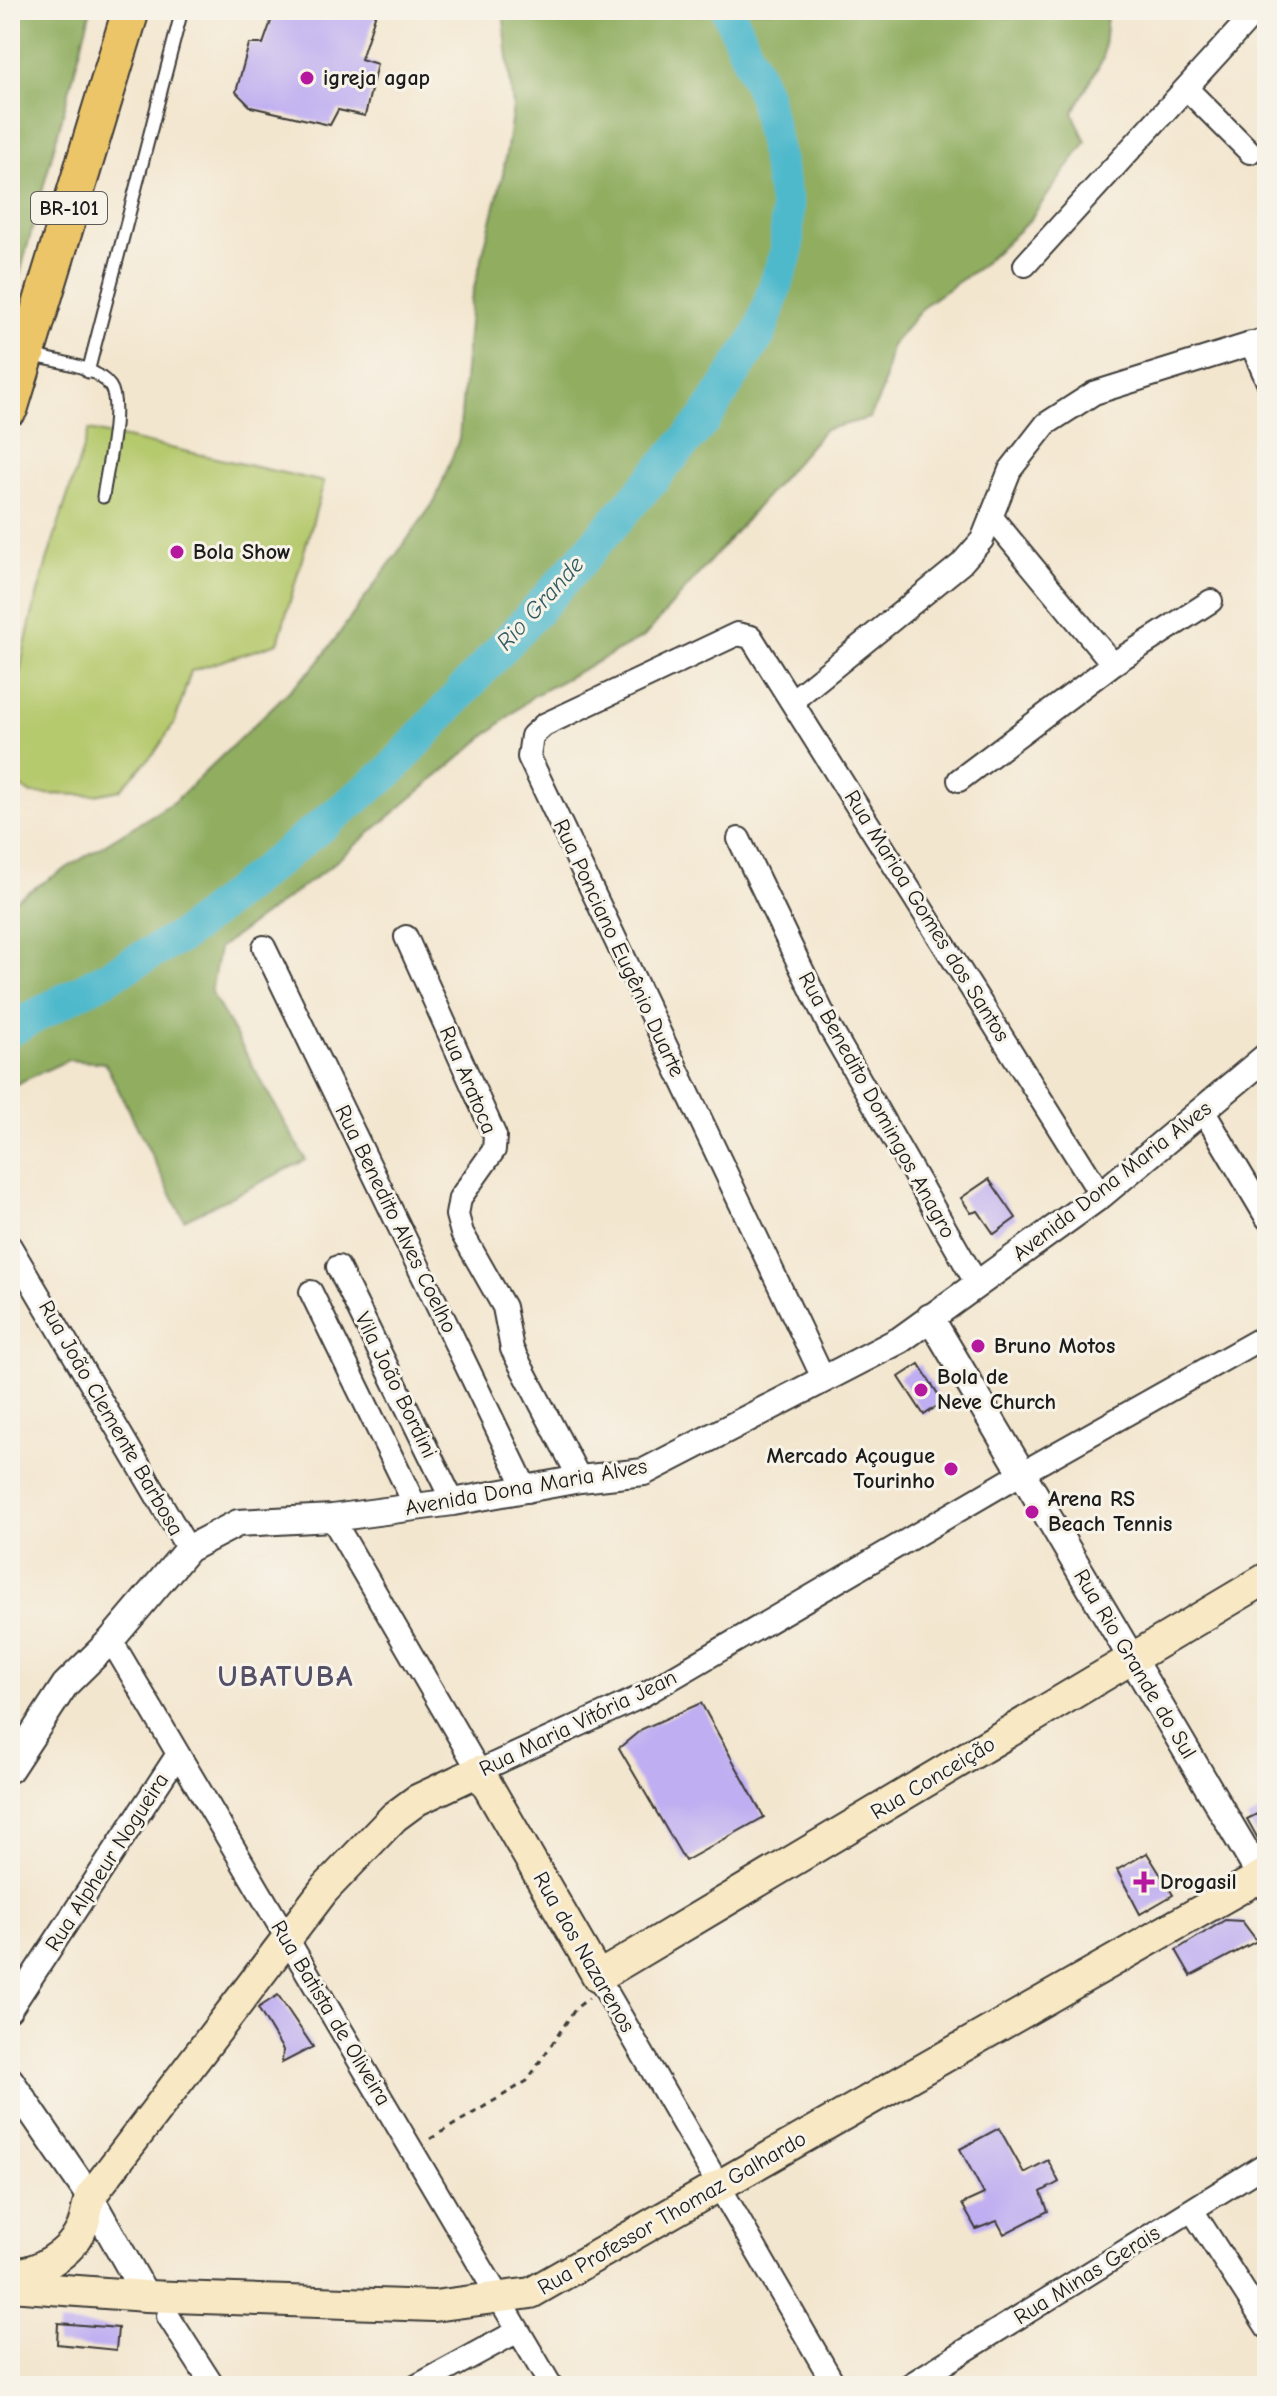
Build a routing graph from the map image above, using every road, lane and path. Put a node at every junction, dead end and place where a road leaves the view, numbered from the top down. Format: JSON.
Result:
{"nodes":[{"id":1,"x":131,"y":10,"type":"edge"},
{"id":2,"x":182,"y":10,"type":"edge"},
{"id":3,"x":1257,"y":10,"type":"edge"},
{"id":4,"x":1186,"y":88,"type":"junction"},
{"id":5,"x":1250,"y":152,"type":"dead end"},
{"id":6,"x":1025,"y":265,"type":"dead end"},
{"id":7,"x":1259,"y":341,"type":"edge"},
{"id":8,"x":25,"y":354,"type":"junction"},
{"id":9,"x":88,"y":372,"type":"junction"},
{"id":10,"x":1267,"y":380,"type":"edge"},
{"id":11,"x":10,"y":407,"type":"edge"},
{"id":12,"x":103,"y":497,"type":"dead end"},
{"id":13,"x":993,"y":519,"type":"junction"},
{"id":14,"x":1211,"y":601,"type":"dead end"},
{"id":15,"x":751,"y":637,"type":"joint"},
{"id":16,"x":1113,"y":664,"type":"junction"},
{"id":17,"x":792,"y":701,"type":"junction"},
{"id":18,"x":959,"y":780,"type":"dead end"},
{"id":19,"x":739,"y":839,"type":"dead end"},
{"id":20,"x":406,"y":937,"type":"dead end"},
{"id":21,"x":264,"y":947,"type":"dead end"},
{"id":22,"x":1267,"y":1056,"type":"edge"},
{"id":23,"x":1204,"y":1112,"type":"junction"},
{"id":24,"x":1101,"y":1195,"type":"junction"},
{"id":25,"x":1267,"y":1218,"type":"edge"},
{"id":26,"x":10,"y":1246,"type":"edge"},
{"id":27,"x":338,"y":1267,"type":"dead end"},
{"id":28,"x":977,"y":1284,"type":"junction"},
{"id":29,"x":311,"y":1292,"type":"dead end"},
{"id":30,"x":930,"y":1317,"type":"junction"},
{"id":31,"x":1267,"y":1335,"type":"edge"},
{"id":32,"x":824,"y":1380,"type":"junction"},
{"id":33,"x":1022,"y":1473,"type":"junction"},
{"id":34,"x":580,"y":1479,"type":"junction"},
{"id":35,"x":527,"y":1491,"type":"junction"},
{"id":36,"x":453,"y":1502,"type":"junction"},
{"id":37,"x":416,"y":1507,"type":"junction"},
{"id":38,"x":332,"y":1518,"type":"junction"},
{"id":39,"x":188,"y":1549,"type":"junction"},
{"id":40,"x":1267,"y":1578,"type":"edge"},
{"id":41,"x":111,"y":1640,"type":"junction"},
{"id":42,"x":1132,"y":1659,"type":"junction"},
{"id":43,"x":178,"y":1754,"type":"junction"},
{"id":44,"x":10,"y":1769,"type":"edge"},
{"id":45,"x":479,"y":1771,"type":"junction"},
{"id":46,"x":1265,"y":1879,"type":"edge"},
{"id":47,"x":288,"y":1940,"type":"junction"},
{"id":48,"x":601,"y":1981,"type":"junction"},
{"id":49,"x":10,"y":2010,"type":"edge"},
{"id":50,"x":10,"y":2080,"type":"edge"},
{"id":51,"x":412,"y":2150,"type":"junction"},
{"id":52,"x":1267,"y":2163,"type":"edge"},
{"id":53,"x":719,"y":2185,"type":"junction"},
{"id":54,"x":90,"y":2197,"type":"junction"},
{"id":55,"x":1192,"y":2210,"type":"junction"},
{"id":56,"x":10,"y":2272,"type":"edge"},
{"id":57,"x":10,"y":2286,"type":"edge"},
{"id":58,"x":501,"y":2300,"type":"junction"},
{"id":59,"x":157,"y":2306,"type":"junction"},
{"id":60,"x":1267,"y":2327,"type":"edge"},
{"id":61,"x":518,"y":2331,"type":"junction"},
{"id":62,"x":213,"y":2386,"type":"edge"},
{"id":63,"x":417,"y":2386,"type":"edge"},
{"id":64,"x":551,"y":2386,"type":"edge"},
{"id":65,"x":835,"y":2386,"type":"edge"},
{"id":66,"x":908,"y":2386,"type":"edge"}],
"edges":[{"from":1,"to":8,"type":"highway","number":"BR-101"},
{"from":2,"to":9,"type":"lane"},
{"from":3,"to":4,"type":"street"},
{"from":4,"to":5,"type":"street"},
{"from":4,"to":6,"type":"street"},
{"from":7,"to":10,"type":"street"},
{"from":7,"to":13,"type":"street"},
{"from":8,"to":9,"type":"lane"},
{"from":8,"to":11,"type":"highway","number":"BR-101"},
{"from":9,"to":12,"type":"lane"},
{"from":13,"to":16,"type":"street"},
{"from":13,"to":17,"type":"street"},
{"from":14,"to":16,"type":"street"},
{"from":15,"to":17,"type":"street","name":"Rua Marioa Gomes dos Santos"},
{"from":15,"to":32,"type":"street","name":"Rua Ponciano Eugênio Duarte"},
{"from":16,"to":18,"type":"street"},
{"from":17,"to":24,"type":"street","name":"Rua Marioa Gomes dos Santos"},
{"from":19,"to":28,"type":"street","name":"Rua Benedito Domingos Anagro"},
{"from":20,"to":34,"type":"street","name":"Rua Aratoca"},
{"from":21,"to":35,"type":"street","name":"Rua Benedito Alves Coelho"},
{"from":22,"to":23,"type":"street","name":"Avenida Dona Maria Alves"},
{"from":23,"to":24,"type":"street","name":"Avenida Dona Maria Alves"},
{"from":23,"to":25,"type":"street"},
{"from":24,"to":28,"type":"street","name":"Avenida Dona Maria Alves"},
{"from":26,"to":39,"type":"street","name":"Rua João Clemente Barbosa"},
{"from":27,"to":36,"type":"street","name":"Vila João Bordini"},
{"from":28,"to":30,"type":"street","name":"Avenida Dona Maria Alves"},
{"from":29,"to":37,"type":"street","name":"Vila João Bordini"},
{"from":30,"to":32,"type":"street","name":"Avenida Dona Maria Alves"},
{"from":30,"to":33,"type":"street","name":"Rua Rio Grande do Sul"},
{"from":31,"to":33,"type":"street","name":"Rua Maria Vitória Jean"},
{"from":32,"to":34,"type":"street","name":"Avenida Dona Maria Alves"},
{"from":33,"to":42,"type":"street","name":"Rua Rio Grande do Sul"},
{"from":33,"to":45,"type":"street","name":"Rua Maria Vitória Jean"},
{"from":34,"to":35,"type":"street","name":"Avenida Dona Maria Alves"},
{"from":35,"to":36,"type":"street","name":"Avenida Dona Maria Alves"},
{"from":36,"to":37,"type":"street","name":"Avenida Dona Maria Alves"},
{"from":37,"to":38,"type":"street","name":"Avenida Dona Maria Alves"},
{"from":38,"to":39,"type":"street","name":"Avenida Dona Maria Alves"},
{"from":38,"to":45,"type":"street","name":"Rua dos Nazarenos"},
{"from":39,"to":41,"type":"street","name":"Avenida Dona Maria Alves"},
{"from":40,"to":42,"type":"main road","name":"Rua Conceição"},
{"from":41,"to":43,"type":"street","name":"Rua Batista de Oliveira"},
{"from":41,"to":44,"type":"street","name":"Avenida Dona Maria Alves"},
{"from":42,"to":46,"type":"street","name":"Rua Rio Grande do Sul"},
{"from":42,"to":48,"type":"main road","name":"Rua Conceição"},
{"from":43,"to":47,"type":"street","name":"Rua Batista de Oliveira"},
{"from":43,"to":49,"type":"street","name":"Rua Alpheur Nogueira"},
{"from":45,"to":47,"type":"main road","name":"Rua Maria Vitória Jean"},
{"from":45,"to":48,"type":"main road","name":"Rua dos Nazarenos"},
{"from":46,"to":53,"type":"main road","name":"Rua Professor Thomaz Galhardo"},
{"from":47,"to":51,"type":"street","name":"Rua Batista de Oliveira"},
{"from":47,"to":54,"type":"main road","name":"Rua Maria Vitória Jean"},
{"from":48,"to":51,"type":"path"},
{"from":48,"to":53,"type":"street","name":"Rua dos Nazarenos"},
{"from":50,"to":54,"type":"street"},
{"from":51,"to":58,"type":"street","name":"Rua Batista de Oliveira"},
{"from":52,"to":55,"type":"street","name":"Rua Minas Gerais"},
{"from":53,"to":58,"type":"main road","name":"Rua Professor Thomaz Galhardo"},
{"from":53,"to":65,"type":"street","name":"Rua dos Nazarenos"},
{"from":54,"to":56,"type":"main road"},
{"from":54,"to":59,"type":"street"},
{"from":55,"to":60,"type":"street"},
{"from":55,"to":66,"type":"street","name":"Rua Minas Gerais"},
{"from":57,"to":59,"type":"main road","name":"Rua Professor Thomaz Galhardo"},
{"from":58,"to":59,"type":"main road","name":"Rua Professor Thomaz Galhardo"},
{"from":58,"to":61,"type":"street","name":"Rua Batista de Oliveira"},
{"from":59,"to":62,"type":"street"},
{"from":61,"to":63,"type":"street"},
{"from":61,"to":64,"type":"street","name":"Rua Batista de Oliveira"}]}
